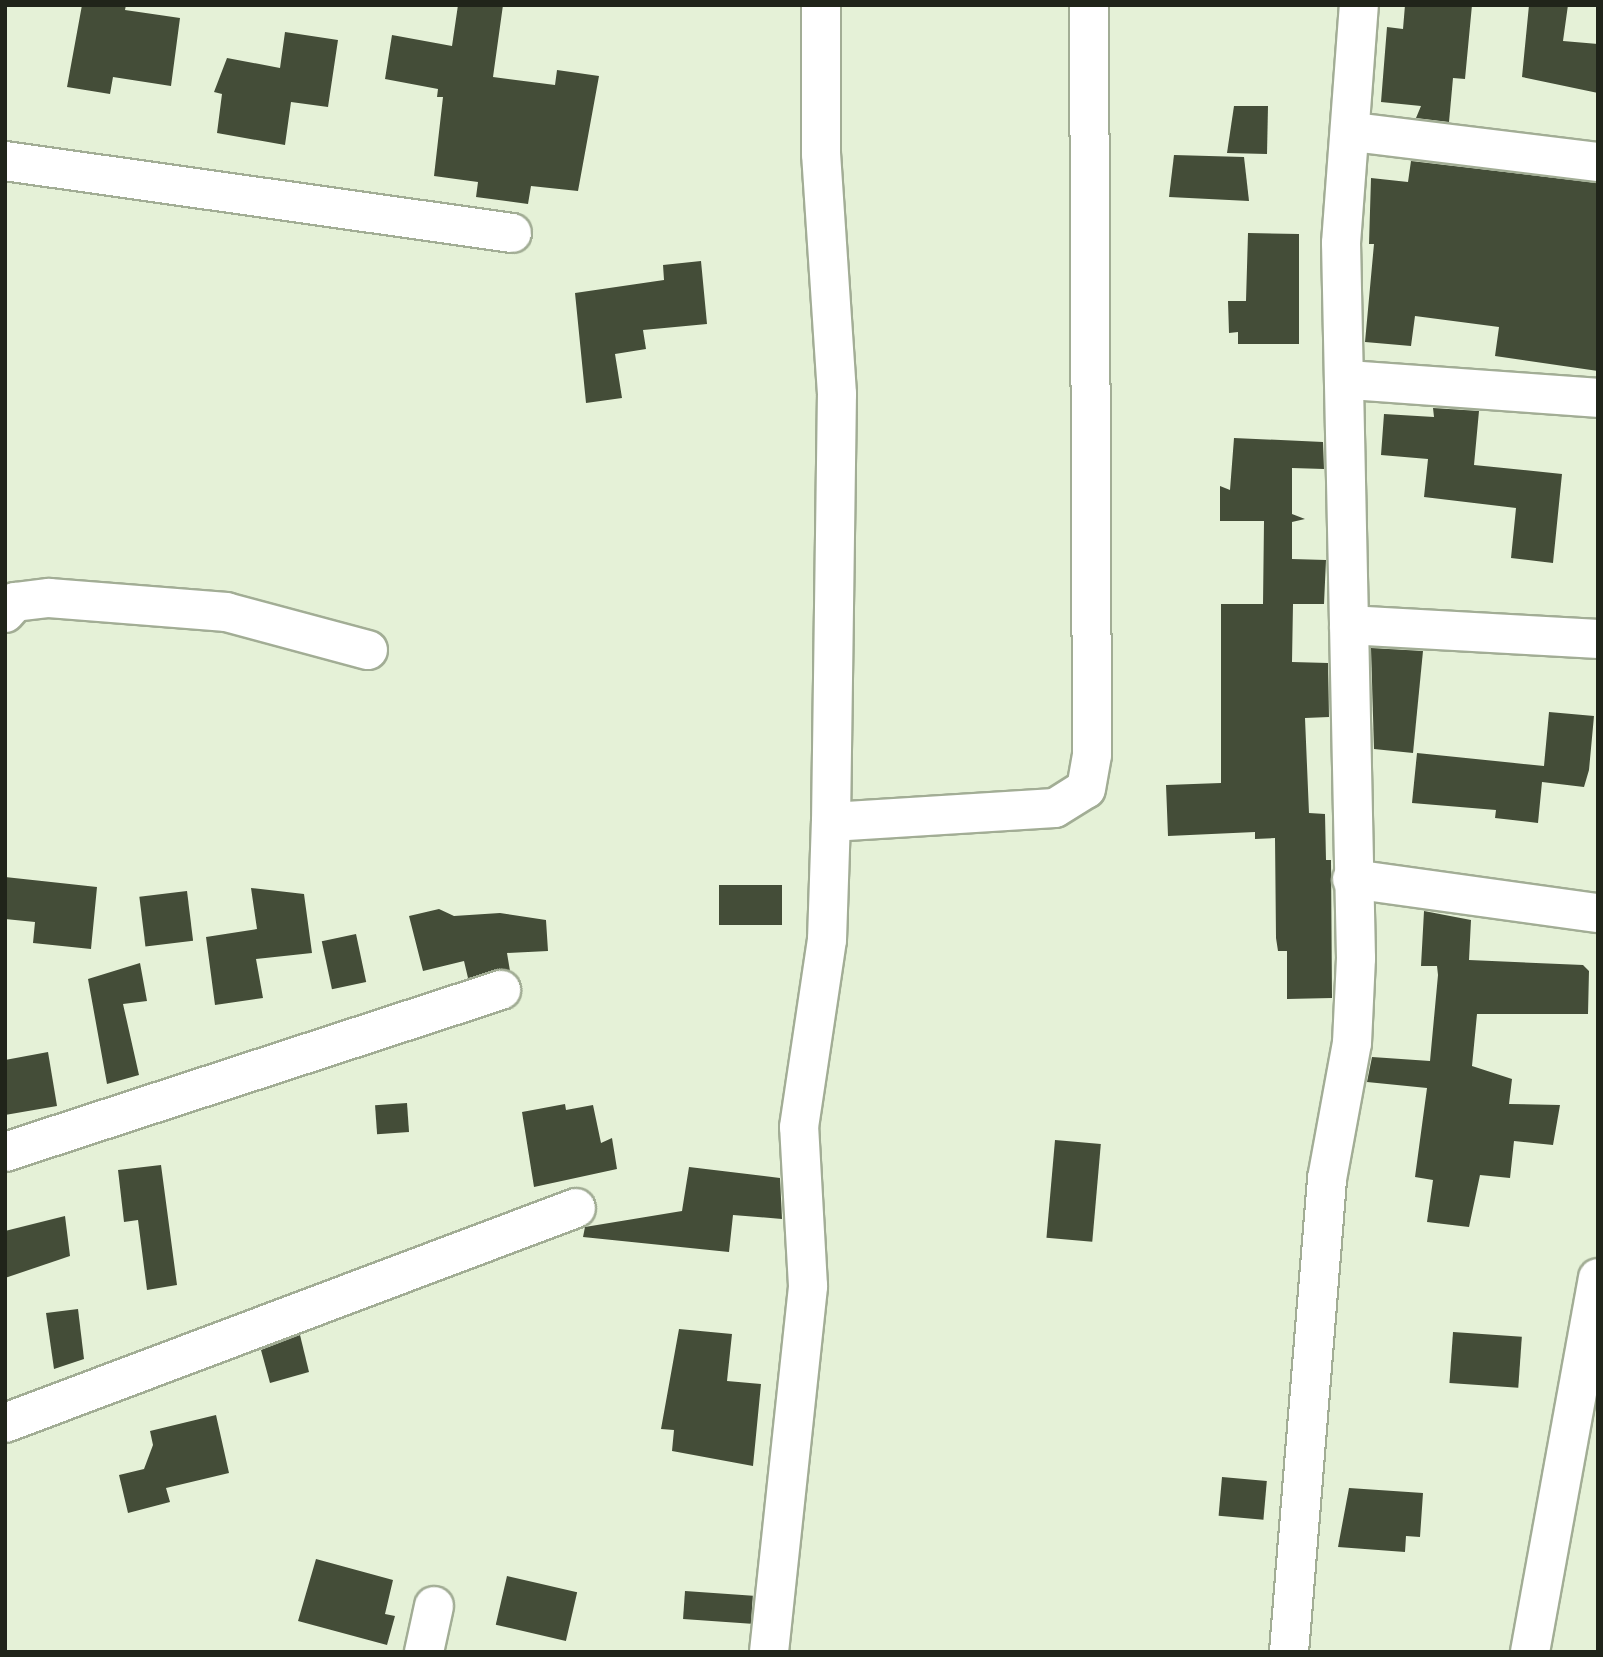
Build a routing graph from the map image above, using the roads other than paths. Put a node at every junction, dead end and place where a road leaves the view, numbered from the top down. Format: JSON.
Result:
{"nodes":[{"id":1,"x":821,"y":5,"type":"edge"},
{"id":2,"x":1088,"y":5,"type":"edge"},
{"id":3,"x":1359,"y":5,"type":"edge"},
{"id":4,"x":1353,"y":132,"type":"junction"},
{"id":5,"x":5,"y":161,"type":"edge"},
{"id":6,"x":1598,"y":162,"type":"edge"},
{"id":7,"x":512,"y":233,"type":"dead end"},
{"id":8,"x":1349,"y":380,"type":"junction"},
{"id":9,"x":1598,"y":398,"type":"edge"},
{"id":10,"x":5,"y":613,"type":"edge"},
{"id":11,"x":1349,"y":625,"type":"junction"},
{"id":12,"x":1598,"y":639,"type":"edge"},
{"id":13,"x":368,"y":650,"type":"dead end"},
{"id":14,"x":831,"y":822,"type":"junction"},
{"id":15,"x":1352,"y":879,"type":"junction"},
{"id":16,"x":1598,"y":913,"type":"edge"},
{"id":17,"x":501,"y":990,"type":"dead end"},
{"id":18,"x":5,"y":1152,"type":"edge"},
{"id":19,"x":576,"y":1208,"type":"dead end"},
{"id":20,"x":1598,"y":1278,"type":"edge"},
{"id":21,"x":5,"y":1423,"type":"edge"},
{"id":22,"x":434,"y":1606,"type":"dead end"},
{"id":23,"x":424,"y":1652,"type":"edge"},
{"id":24,"x":769,"y":1652,"type":"edge"},
{"id":25,"x":1289,"y":1652,"type":"edge"},
{"id":26,"x":1530,"y":1652,"type":"edge"}],
"edges":[{"from":1,"to":14,"type":"street"},
{"from":2,"to":14,"type":"street"},
{"from":3,"to":4,"type":"street"},
{"from":4,"to":6,"type":"street"},
{"from":4,"to":8,"type":"street"},
{"from":5,"to":7,"type":"street"},
{"from":8,"to":9,"type":"street"},
{"from":8,"to":11,"type":"street"},
{"from":10,"to":13,"type":"street"},
{"from":11,"to":12,"type":"street"},
{"from":11,"to":15,"type":"street"},
{"from":14,"to":24,"type":"street"},
{"from":15,"to":16,"type":"street"},
{"from":15,"to":25,"type":"street"},
{"from":17,"to":18,"type":"street"},
{"from":19,"to":21,"type":"street"},
{"from":20,"to":26,"type":"street"},
{"from":22,"to":23,"type":"street"}]}
